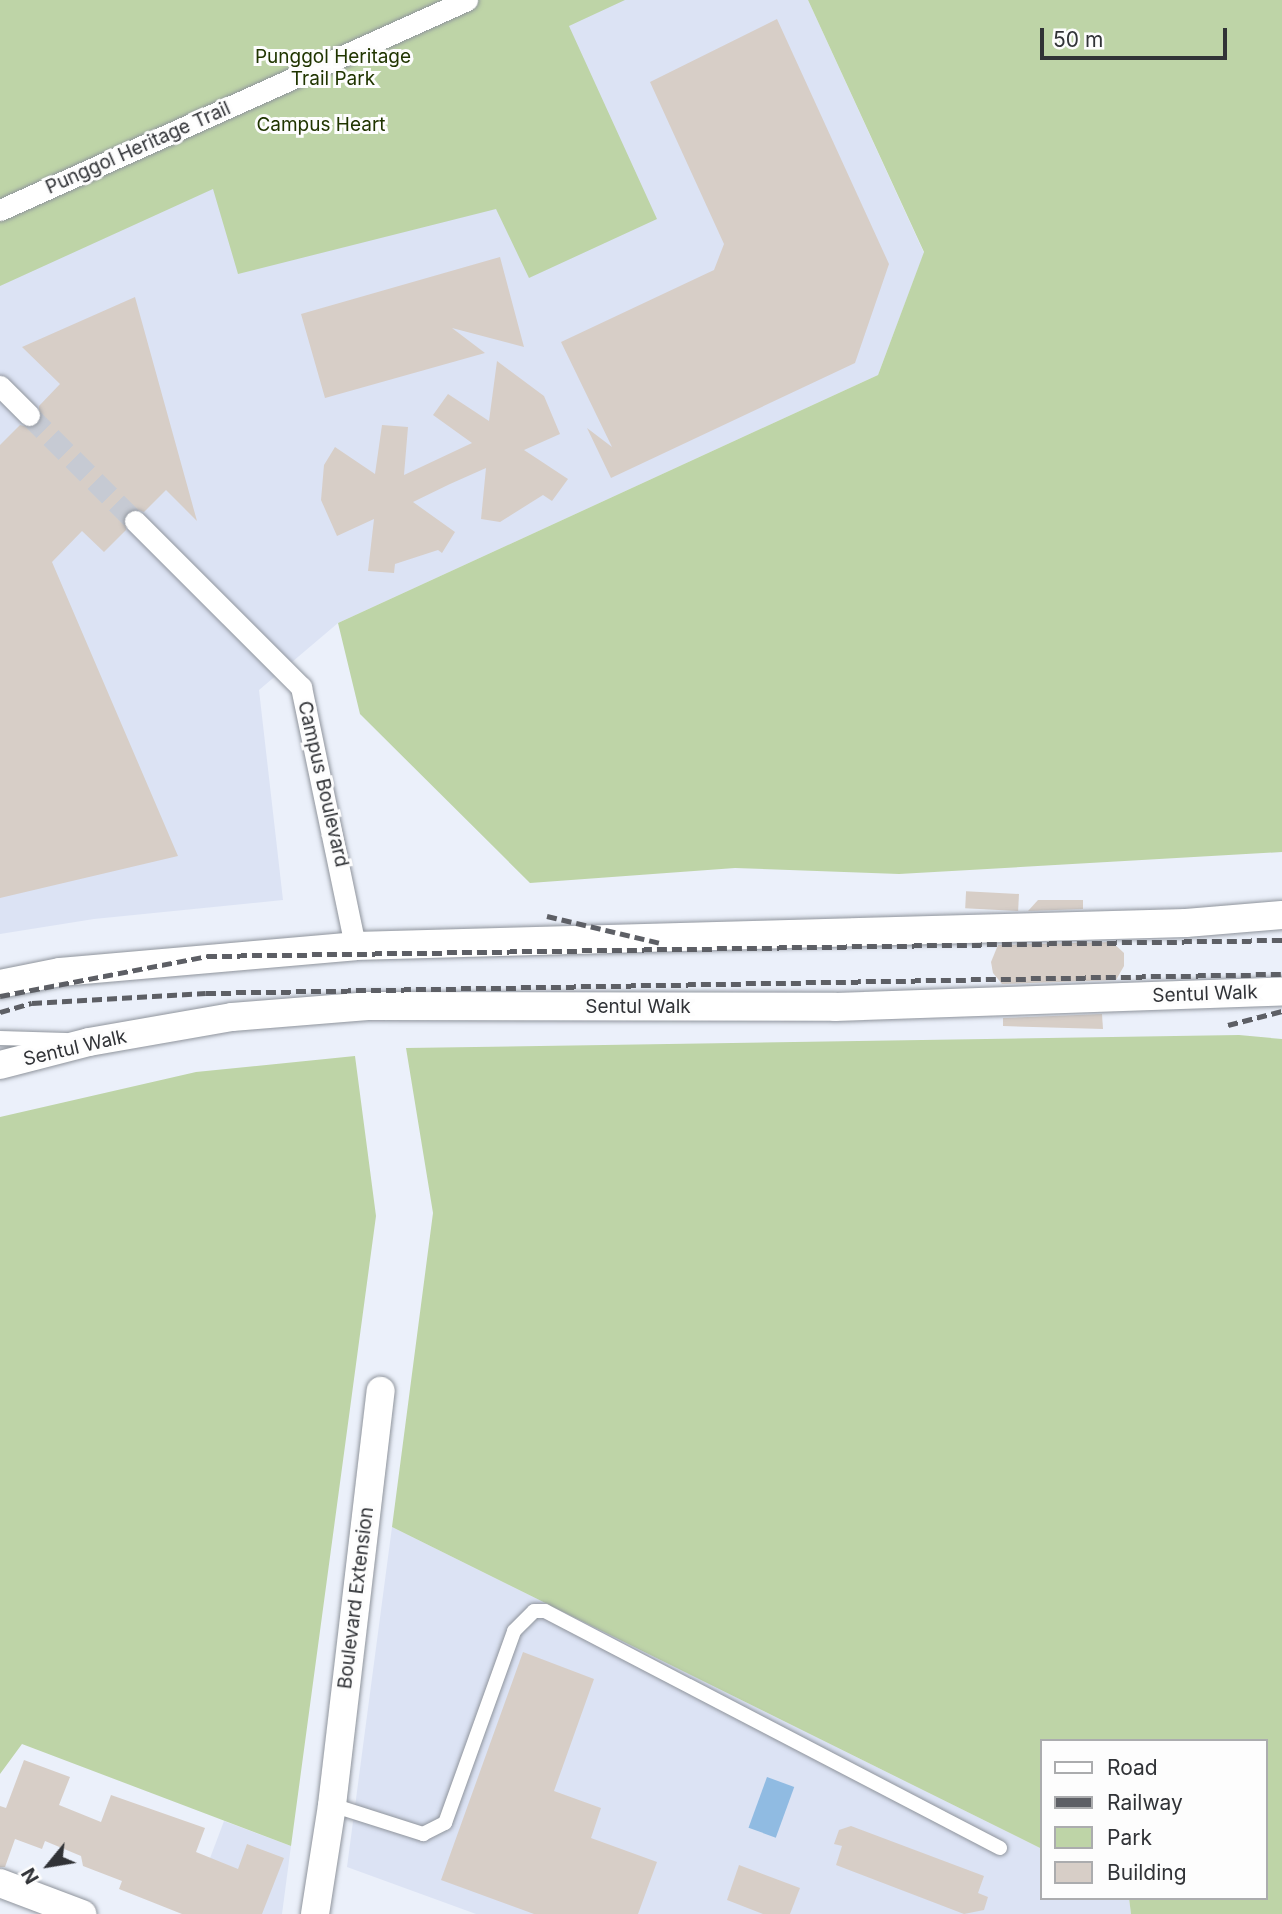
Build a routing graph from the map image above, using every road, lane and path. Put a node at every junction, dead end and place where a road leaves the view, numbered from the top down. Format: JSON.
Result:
{"nodes":[{"id":1,"x":467,"y":0,"type":"edge"},
{"id":2,"x":0,"y":210,"type":"edge"},
{"id":3,"x":0,"y":386,"type":"edge"},
{"id":4,"x":29,"y":415,"type":"tunnel mouth"},
{"id":5,"x":135,"y":521,"type":"tunnel mouth"},
{"id":6,"x":1282,"y":915,"type":"edge"},
{"id":7,"x":355,"y":946,"type":"junction"},
{"id":8,"x":0,"y":984,"type":"edge"},
{"id":9,"x":1282,"y":992,"type":"edge"},
{"id":10,"x":0,"y":1038,"type":"edge"},
{"id":11,"x":89,"y":1042,"type":"junction"},
{"id":12,"x":0,"y":1065,"type":"edge"},
{"id":13,"x":380,"y":1391,"type":"dead end"},
{"id":14,"x":332,"y":1805,"type":"junction"},
{"id":15,"x":1000,"y":1849,"type":"dead end"},
{"id":16,"x":0,"y":1883,"type":"edge"},
{"id":17,"x":67,"y":1911,"type":"edge"},
{"id":18,"x":314,"y":1914,"type":"edge"}],
"edges":[{"from":1,"to":2,"type":"street","name":"Punggol Heritage Trail"},
{"from":3,"to":4,"type":"street"},
{"from":5,"to":7,"type":"street","name":"Campus Boulevard"},
{"from":6,"to":7,"type":"street"},
{"from":7,"to":8,"type":"street"},
{"from":9,"to":11,"type":"street","name":"Sentul Walk"},
{"from":10,"to":11,"type":"lane"},
{"from":11,"to":12,"type":"street","name":"Sentul Walk"},
{"from":13,"to":14,"type":"street","name":"Boulevard Extension"},
{"from":14,"to":15,"type":"lane"},
{"from":14,"to":18,"type":"street","name":"Boulevard Extension"},
{"from":16,"to":17,"type":"street"}]}
